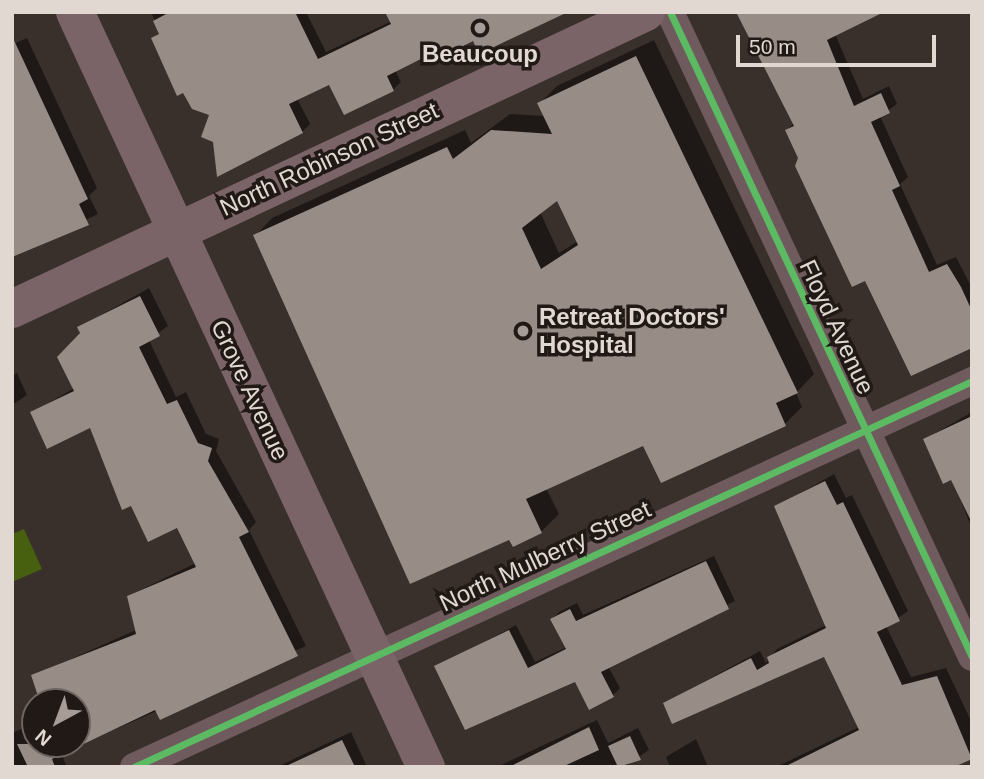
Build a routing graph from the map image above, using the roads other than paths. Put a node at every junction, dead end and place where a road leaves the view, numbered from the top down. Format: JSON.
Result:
{"nodes":[{"id":1,"x":75,"y":12,"type":"edge"},
{"id":2,"x":646,"y":12,"type":"edge"},
{"id":3,"x":670,"y":12,"type":"edge"},
{"id":4,"x":175,"y":231,"type":"junction"},
{"id":5,"x":12,"y":309,"type":"edge"},
{"id":6,"x":972,"y":380,"type":"edge"},
{"id":7,"x":864,"y":430,"type":"junction"},
{"id":8,"x":376,"y":655,"type":"junction"},
{"id":9,"x":972,"y":657,"type":"edge"},
{"id":10,"x":134,"y":767,"type":"edge"},
{"id":11,"x":426,"y":767,"type":"edge"}],
"edges":[{"from":1,"to":4,"type":"street","name":"Grove Avenue"},
{"from":2,"to":4,"type":"street","name":"North Robinson Street"},
{"from":3,"to":7,"type":"street","name":"Floyd Avenue"},
{"from":4,"to":5,"type":"street","name":"North Robinson Street"},
{"from":4,"to":8,"type":"street","name":"Grove Avenue"},
{"from":6,"to":7,"type":"street","name":"North Mulberry Street"},
{"from":7,"to":8,"type":"street","name":"North Mulberry Street"},
{"from":7,"to":9,"type":"street","name":"Floyd Avenue"},
{"from":8,"to":10,"type":"street","name":"North Mulberry Street"},
{"from":8,"to":11,"type":"street","name":"Grove Avenue"}]}
